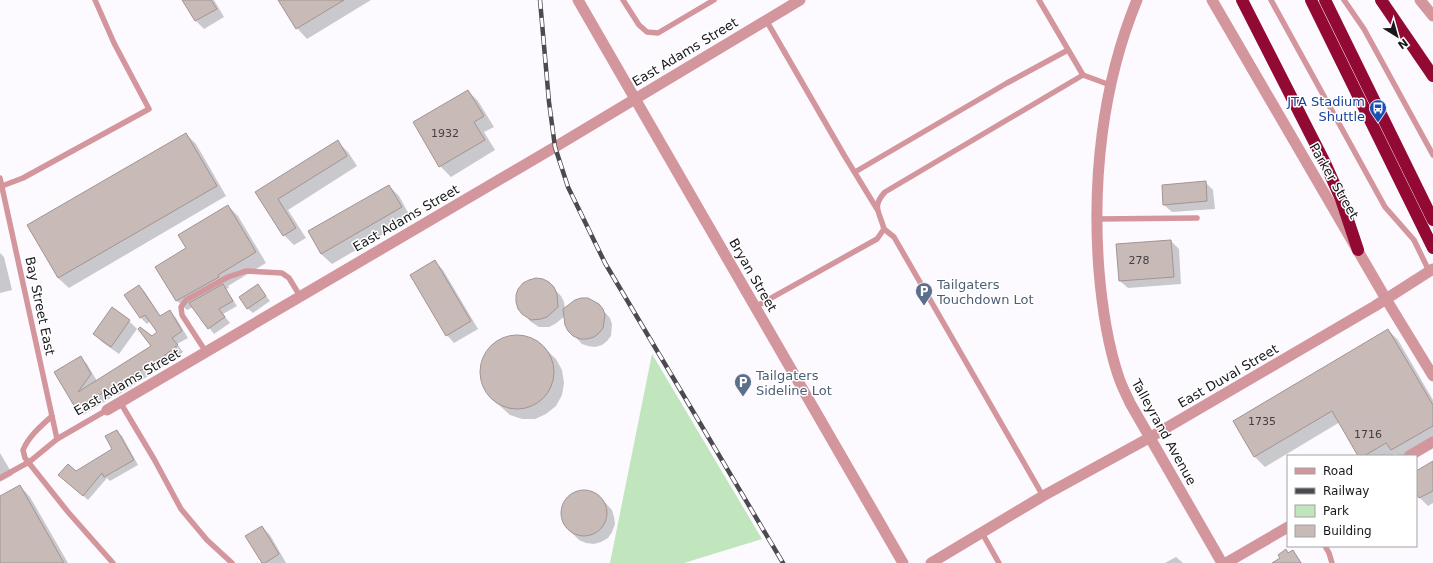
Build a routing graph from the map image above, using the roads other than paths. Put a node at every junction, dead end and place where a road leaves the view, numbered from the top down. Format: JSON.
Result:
{"nodes":[{"id":1,"x":94,"y":0,"type":"edge"},
{"id":2,"x":578,"y":0,"type":"edge"},
{"id":3,"x":623,"y":0,"type":"edge"},
{"id":4,"x":714,"y":0,"type":"edge"},
{"id":5,"x":800,"y":0,"type":"edge"},
{"id":6,"x":1038,"y":0,"type":"edge"},
{"id":7,"x":1137,"y":0,"type":"edge"},
{"id":8,"x":1212,"y":0,"type":"edge"},
{"id":9,"x":1242,"y":0,"type":"edge"},
{"id":10,"x":1271,"y":0,"type":"edge"},
{"id":11,"x":1311,"y":0,"type":"edge"},
{"id":12,"x":1325,"y":0,"type":"edge"},
{"id":13,"x":1344,"y":0,"type":"edge"},
{"id":14,"x":1381,"y":0,"type":"edge"},
{"id":15,"x":1420,"y":0,"type":"edge"},
{"id":16,"x":1433,"y":16,"type":"edge"},
{"id":17,"x":766,"y":20,"type":"junction"},
{"id":18,"x":1068,"y":50,"type":"junction"},
{"id":19,"x":1083,"y":75,"type":"junction"},
{"id":20,"x":1433,"y":76,"type":"edge"},
{"id":21,"x":1110,"y":85,"type":"junction"},
{"id":22,"x":635,"y":98,"type":"junction"},
{"id":23,"x":1433,"y":155,"type":"edge"},
{"id":24,"x":855,"y":172,"type":"junction"},
{"id":25,"x":0,"y":178,"type":"edge"},
{"id":26,"x":2,"y":186,"type":"junction"},
{"id":27,"x":877,"y":209,"type":"junction"},
{"id":28,"x":1197,"y":218,"type":"dead end"},
{"id":29,"x":1097,"y":219,"type":"junction"},
{"id":30,"x":1433,"y":220,"type":"edge"},
{"id":31,"x":884,"y":229,"type":"junction"},
{"id":32,"x":1433,"y":248,"type":"edge"},
{"id":33,"x":1358,"y":250,"type":"junction"},
{"id":34,"x":1431,"y":270,"type":"edge"},
{"id":35,"x":300,"y":296,"type":"junction"},
{"id":36,"x":1386,"y":299,"type":"junction"},
{"id":37,"x":755,"y":307,"type":"junction"},
{"id":38,"x":206,"y":352,"type":"junction"},
{"id":39,"x":1433,"y":376,"type":"edge"},
{"id":40,"x":120,"y":402,"type":"junction"},
{"id":41,"x":107,"y":410,"type":"joint"},
{"id":42,"x":52,"y":416,"type":"junction"},
{"id":43,"x":1149,"y":438,"type":"junction"},
{"id":44,"x":57,"y":439,"type":"junction"},
{"id":45,"x":1433,"y":442,"type":"edge"},
{"id":46,"x":1411,"y":455,"type":"edge"},
{"id":47,"x":29,"y":462,"type":"junction"},
{"id":48,"x":0,"y":478,"type":"edge"},
{"id":49,"x":1043,"y":496,"type":"junction"},
{"id":50,"x":1287,"y":528,"type":"edge"},
{"id":51,"x":982,"y":533,"type":"junction"},
{"id":52,"x":1325,"y":547,"type":"edge"},
{"id":53,"x":113,"y":563,"type":"edge"},
{"id":54,"x":232,"y":563,"type":"edge"},
{"id":55,"x":904,"y":563,"type":"edge"},
{"id":56,"x":931,"y":563,"type":"edge"},
{"id":57,"x":999,"y":563,"type":"edge"},
{"id":58,"x":1222,"y":563,"type":"edge"},
{"id":59,"x":1226,"y":563,"type":"edge"},
{"id":60,"x":1332,"y":563,"type":"edge"}],
"edges":[{"from":1,"to":26,"type":"lane"},
{"from":2,"to":22,"type":"street","name":"Bryan Street"},
{"from":3,"to":4,"type":"lane"},
{"from":5,"to":17,"type":"street","name":"East Adams Street"},
{"from":6,"to":18,"type":"lane"},
{"from":7,"to":21,"type":"street","name":"Talleyrand Avenue"},
{"from":8,"to":33,"type":"street","name":"Parker Street"},
{"from":9,"to":33,"type":"highway"},
{"from":10,"to":34,"type":"lane"},
{"from":11,"to":32,"type":"highway"},
{"from":12,"to":30,"type":"highway"},
{"from":13,"to":23,"type":"lane"},
{"from":14,"to":20,"type":"highway"},
{"from":15,"to":16,"type":"street"},
{"from":17,"to":22,"type":"street","name":"East Adams Street"},
{"from":17,"to":24,"type":"lane"},
{"from":18,"to":19,"type":"lane"},
{"from":18,"to":24,"type":"lane"},
{"from":19,"to":21,"type":"lane"},
{"from":19,"to":27,"type":"lane"},
{"from":21,"to":29,"type":"street","name":"Talleyrand Avenue"},
{"from":22,"to":35,"type":"street","name":"East Adams Street"},
{"from":22,"to":37,"type":"street","name":"Bryan Street"},
{"from":24,"to":27,"type":"lane"},
{"from":25,"to":26,"type":"lane","name":"Bay Street East"},
{"from":26,"to":42,"type":"lane","name":"Bay Street East"},
{"from":27,"to":31,"type":"lane"},
{"from":28,"to":29,"type":"lane"},
{"from":29,"to":43,"type":"street","name":"Talleyrand Avenue"},
{"from":31,"to":37,"type":"lane"},
{"from":31,"to":49,"type":"lane"},
{"from":33,"to":36,"type":"street","name":"Parker Street"},
{"from":34,"to":36,"type":"street","name":"East Duval Street"},
{"from":35,"to":38,"type":"street","name":"East Adams Street"},
{"from":35,"to":38,"type":"lane"},
{"from":36,"to":39,"type":"street","name":"Parker Street"},
{"from":36,"to":43,"type":"street","name":"East Duval Street"},
{"from":37,"to":55,"type":"street","name":"Bryan Street"},
{"from":38,"to":40,"type":"street","name":"East Adams Street"},
{"from":40,"to":41,"type":"street","name":"East Adams Street"},
{"from":40,"to":54,"type":"lane"},
{"from":41,"to":44,"type":"lane","name":"East Adams Street"},
{"from":42,"to":44,"type":"lane","name":"Bay Street East"},
{"from":42,"to":47,"type":"lane"},
{"from":43,"to":49,"type":"street","name":"East Duval Street"},
{"from":43,"to":58,"type":"street","name":"Talleyrand Avenue"},
{"from":44,"to":47,"type":"lane","name":"East Adams Street"},
{"from":45,"to":46,"type":"street"},
{"from":47,"to":48,"type":"lane","name":"East Adams Street"},
{"from":47,"to":53,"type":"lane"},
{"from":49,"to":51,"type":"street","name":"East Duval Street"},
{"from":50,"to":59,"type":"street"},
{"from":51,"to":56,"type":"street","name":"East Duval Street"},
{"from":51,"to":57,"type":"lane"},
{"from":52,"to":60,"type":"lane"}]}
